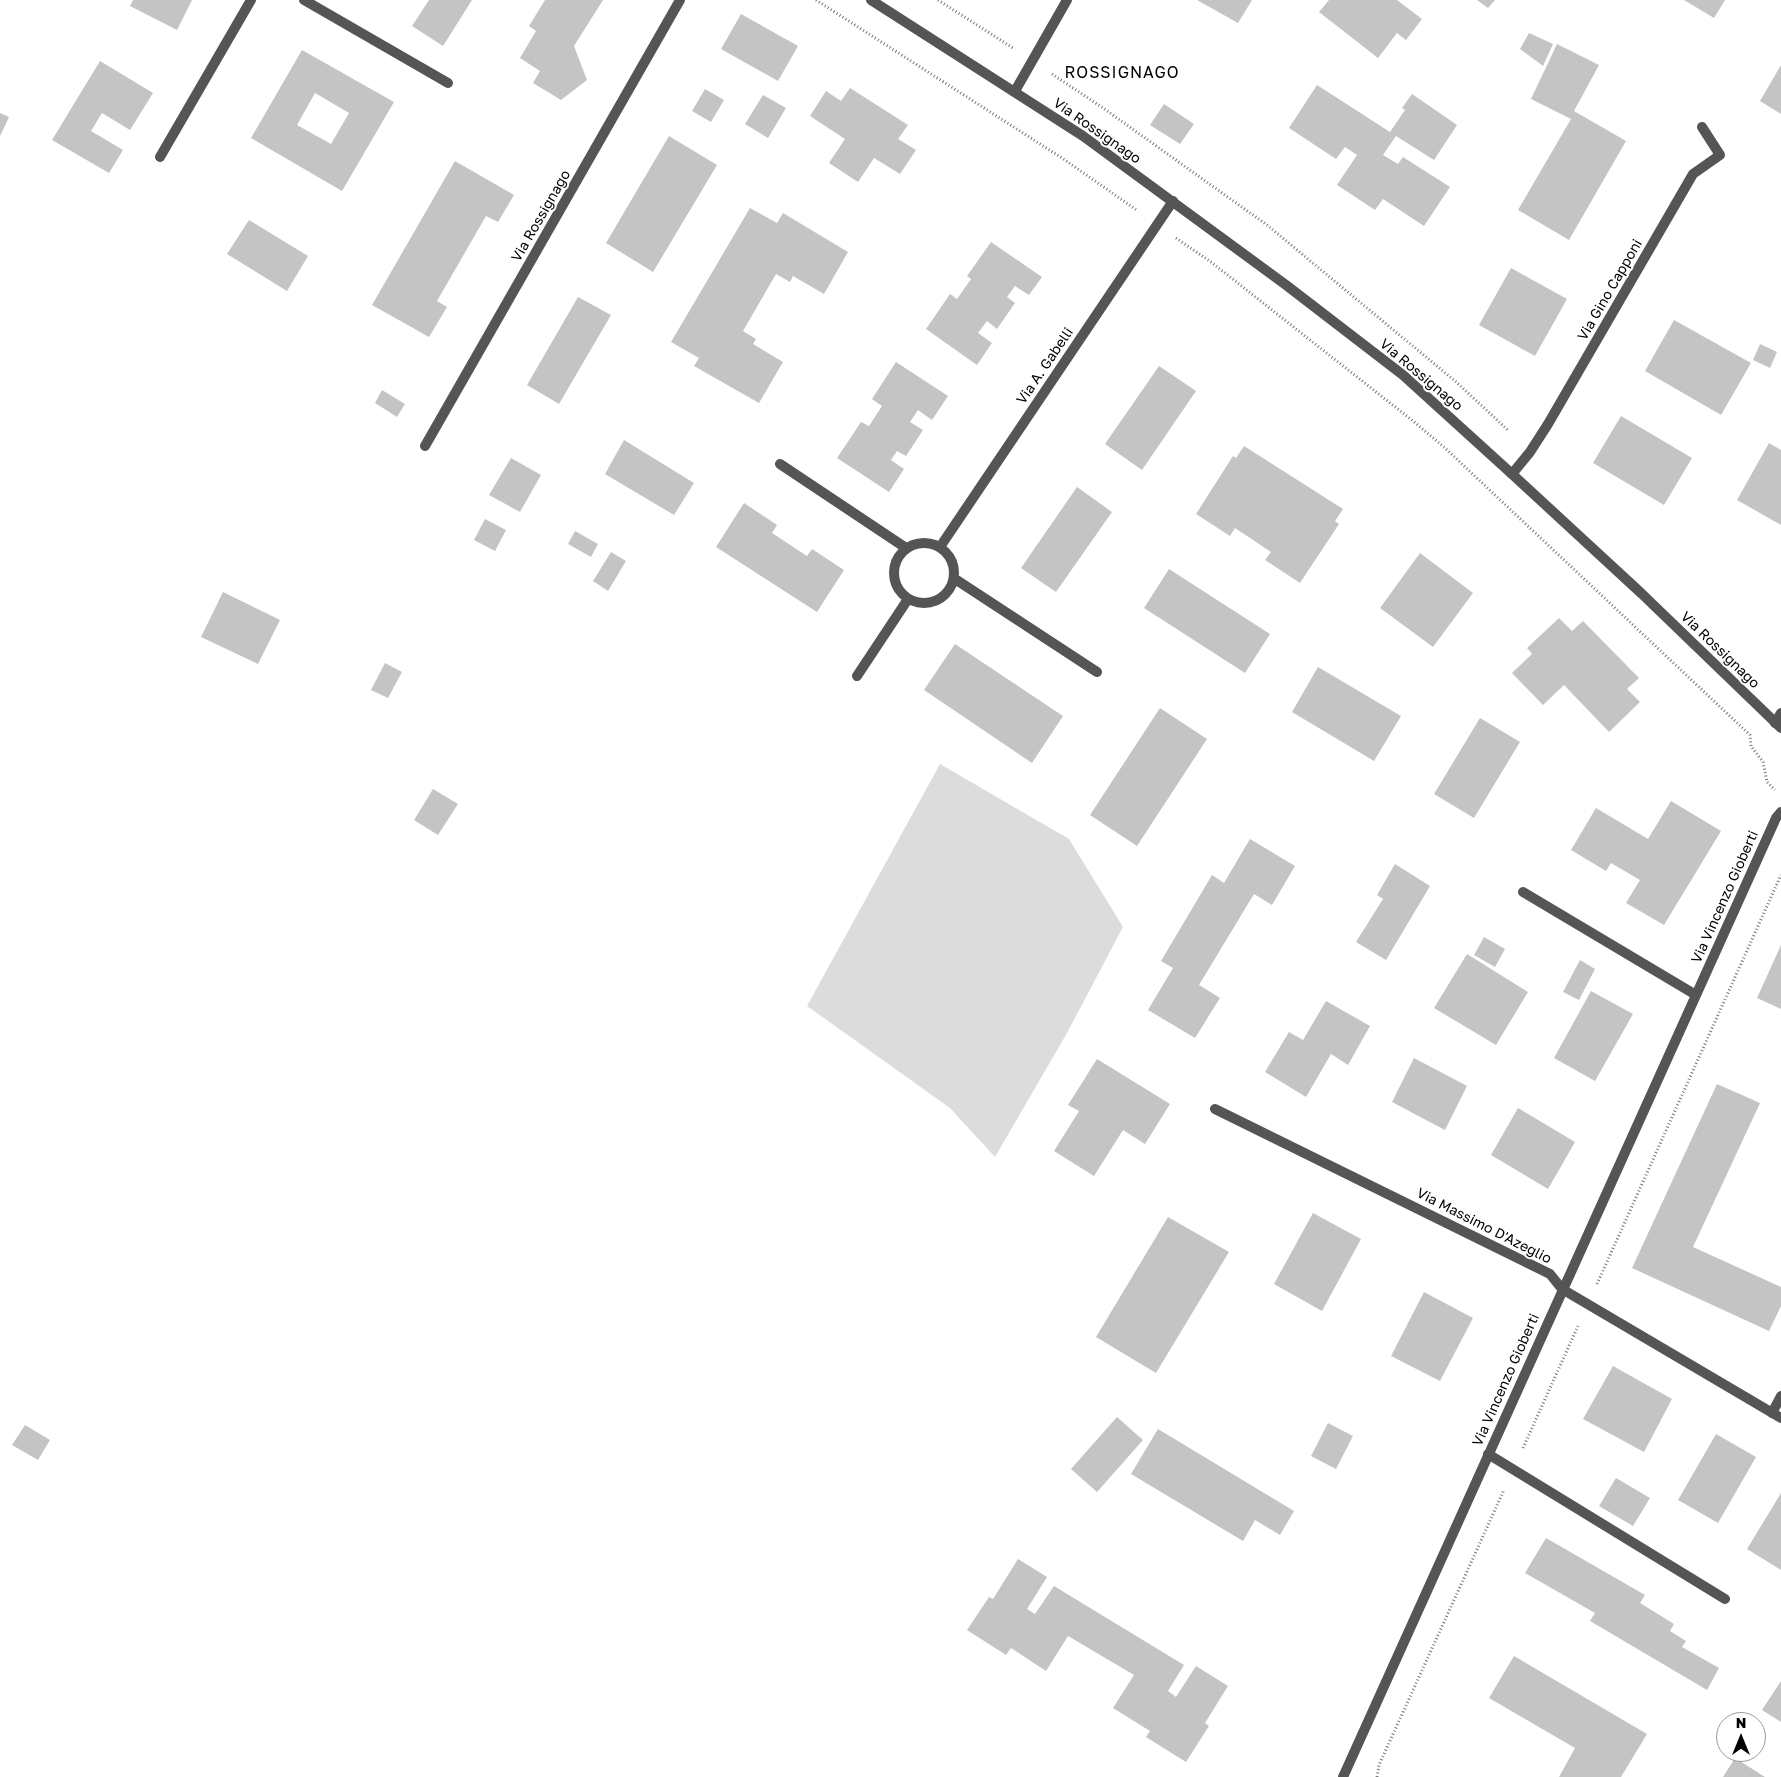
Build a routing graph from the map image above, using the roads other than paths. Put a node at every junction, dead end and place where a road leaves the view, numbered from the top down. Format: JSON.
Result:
{"nodes":[{"id":1,"x":251,"y":0,"type":"edge"},
{"id":2,"x":304,"y":0,"type":"edge"},
{"id":3,"x":680,"y":0,"type":"edge"},
{"id":4,"x":871,"y":0,"type":"edge"},
{"id":5,"x":1066,"y":0,"type":"edge"},
{"id":6,"x":448,"y":83,"type":"dead end"},
{"id":7,"x":1015,"y":91,"type":"junction"},
{"id":8,"x":1702,"y":126,"type":"dead end"},
{"id":9,"x":160,"y":157,"type":"dead end"},
{"id":10,"x":1173,"y":201,"type":"junction"},
{"id":11,"x":425,"y":446,"type":"dead end"},
{"id":12,"x":780,"y":464,"type":"dead end"},
{"id":13,"x":1512,"y":474,"type":"junction"},
{"id":14,"x":940,"y":547,"type":"junction"},
{"id":15,"x":906,"y":548,"type":"junction"},
{"id":16,"x":954,"y":578,"type":"junction"},
{"id":17,"x":908,"y":599,"type":"junction"},
{"id":18,"x":1097,"y":672,"type":"dead end"},
{"id":19,"x":857,"y":676,"type":"dead end"},
{"id":20,"x":1781,"y":713,"type":"edge"},
{"id":21,"x":1778,"y":726,"type":"edge"},
{"id":22,"x":1781,"y":812,"type":"edge"},
{"id":23,"x":1523,"y":892,"type":"dead end"},
{"id":24,"x":1696,"y":995,"type":"junction"},
{"id":25,"x":1215,"y":1109,"type":"dead end"},
{"id":26,"x":1562,"y":1289,"type":"junction"},
{"id":27,"x":1781,"y":1396,"type":"edge"},
{"id":28,"x":1772,"y":1413,"type":"junction"},
{"id":29,"x":1781,"y":1418,"type":"edge"},
{"id":30,"x":1488,"y":1454,"type":"junction"},
{"id":31,"x":1725,"y":1599,"type":"dead end"},
{"id":32,"x":1343,"y":1777,"type":"edge"}],
"edges":[{"from":1,"to":9,"type":"street"},
{"from":2,"to":6,"type":"street"},
{"from":3,"to":11,"type":"street","name":"Via Rossignago"},
{"from":4,"to":7,"type":"street","name":"Via Rossignago"},
{"from":5,"to":7,"type":"street"},
{"from":7,"to":10,"type":"street","name":"Via Rossignago"},
{"from":8,"to":13,"type":"street","name":"Via Gino Capponi"},
{"from":10,"to":13,"type":"street","name":"Via Rossignago"},
{"from":10,"to":14,"type":"street","name":"Via A. Gabelli"},
{"from":12,"to":15,"type":"street"},
{"from":13,"to":21,"type":"street","name":"Via Rossignago"},
{"from":14,"to":15,"type":"street"},
{"from":14,"to":16,"type":"street"},
{"from":15,"to":17,"type":"street"},
{"from":16,"to":17,"type":"street"},
{"from":16,"to":18,"type":"street"},
{"from":17,"to":19,"type":"street"},
{"from":20,"to":21,"type":"street","name":"Via Rossignago"},
{"from":22,"to":24,"type":"street","name":"Via Vincenzo Gioberti"},
{"from":23,"to":24,"type":"street"},
{"from":24,"to":26,"type":"street","name":"Via Vincenzo Gioberti"},
{"from":25,"to":26,"type":"street","name":"Via Massimo D'Azeglio"},
{"from":26,"to":28,"type":"street","name":"Via Massimo D'Azeglio"},
{"from":26,"to":30,"type":"street","name":"Via Vincenzo Gioberti"},
{"from":27,"to":28,"type":"street"},
{"from":28,"to":29,"type":"street","name":"Via Massimo D'Azeglio"},
{"from":30,"to":31,"type":"street"},
{"from":30,"to":32,"type":"street","name":"Via Vincenzo Gioberti"}]}
